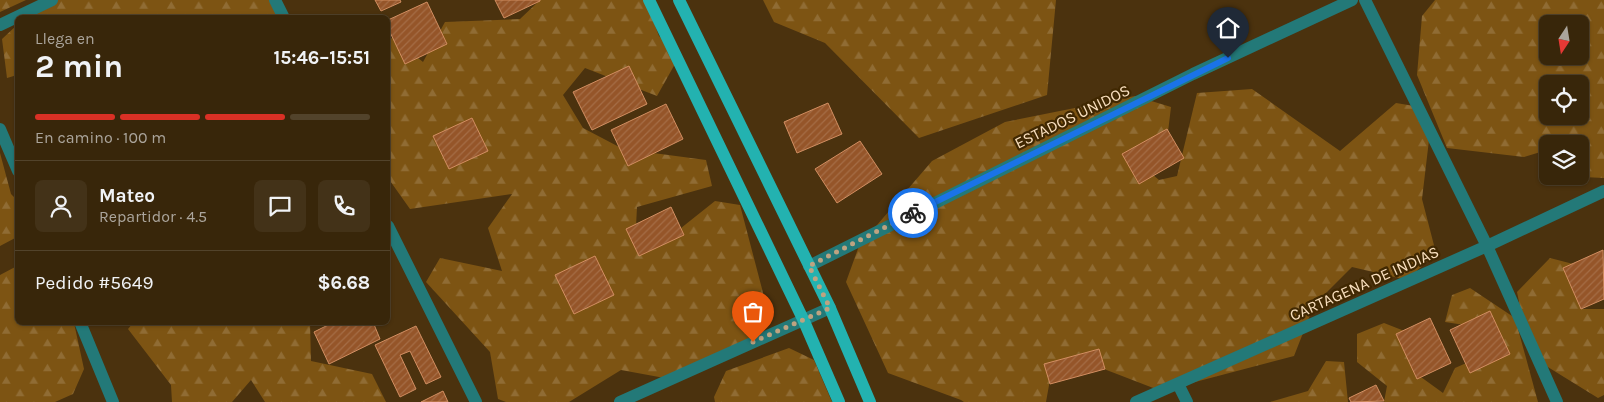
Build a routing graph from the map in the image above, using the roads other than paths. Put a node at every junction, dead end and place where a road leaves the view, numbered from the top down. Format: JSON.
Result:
{"nodes":[{"id":1,"x":52,"y":0,"type":"edge"},
{"id":2,"x":275,"y":0,"type":"edge"},
{"id":3,"x":649,"y":0,"type":"edge"},
{"id":4,"x":680,"y":0,"type":"edge"},
{"id":5,"x":1352,"y":0,"type":"edge"},
{"id":6,"x":1365,"y":0,"type":"edge"},
{"id":7,"x":21,"y":15,"type":"edge"},
{"id":8,"x":282,"y":15,"type":"edge"},
{"id":9,"x":15,"y":18,"type":"edge"},
{"id":10,"x":0,"y":25,"type":"edge"},
{"id":11,"x":0,"y":129,"type":"edge"},
{"id":12,"x":15,"y":164,"type":"edge"},
{"id":13,"x":1604,"y":191,"type":"edge"},
{"id":14,"x":390,"y":230,"type":"edge"},
{"id":15,"x":1487,"y":246,"type":"junction"},
{"id":16,"x":809,"y":266,"type":"junction"},
{"id":17,"x":830,"y":308,"type":"junction"},
{"id":18,"x":803,"y":319,"type":"junction"},
{"id":19,"x":81,"y":325,"type":"edge"},
{"id":20,"x":1178,"y":384,"type":"junction"},
{"id":21,"x":113,"y":402,"type":"edge"},
{"id":22,"x":476,"y":402,"type":"edge"},
{"id":23,"x":620,"y":402,"type":"edge"},
{"id":24,"x":839,"y":402,"type":"edge"},
{"id":25,"x":870,"y":402,"type":"edge"},
{"id":26,"x":1136,"y":402,"type":"edge"},
{"id":27,"x":1187,"y":402,"type":"edge"},
{"id":28,"x":1557,"y":402,"type":"edge"}],
"edges":[{"from":1,"to":7,"type":"street"},
{"from":2,"to":8,"type":"street"},
{"from":3,"to":18,"type":"main road"},
{"from":4,"to":16,"type":"main road"},
{"from":5,"to":16,"type":"street","name":"ESTADOS UNIDOS"},
{"from":6,"to":15,"type":"street"},
{"from":9,"to":10,"type":"street"},
{"from":11,"to":12,"type":"street"},
{"from":13,"to":15,"type":"street","name":"CARTAGENA DE INDIAS"},
{"from":14,"to":22,"type":"street"},
{"from":15,"to":20,"type":"street","name":"CARTAGENA DE INDIAS"},
{"from":15,"to":28,"type":"street"},
{"from":16,"to":17,"type":"main road"},
{"from":17,"to":18,"type":"street"},
{"from":17,"to":25,"type":"main road"},
{"from":18,"to":23,"type":"street"},
{"from":18,"to":24,"type":"main road"},
{"from":19,"to":21,"type":"street"},
{"from":20,"to":26,"type":"street","name":"CARTAGENA DE INDIAS"},
{"from":20,"to":27,"type":"street"}]}
